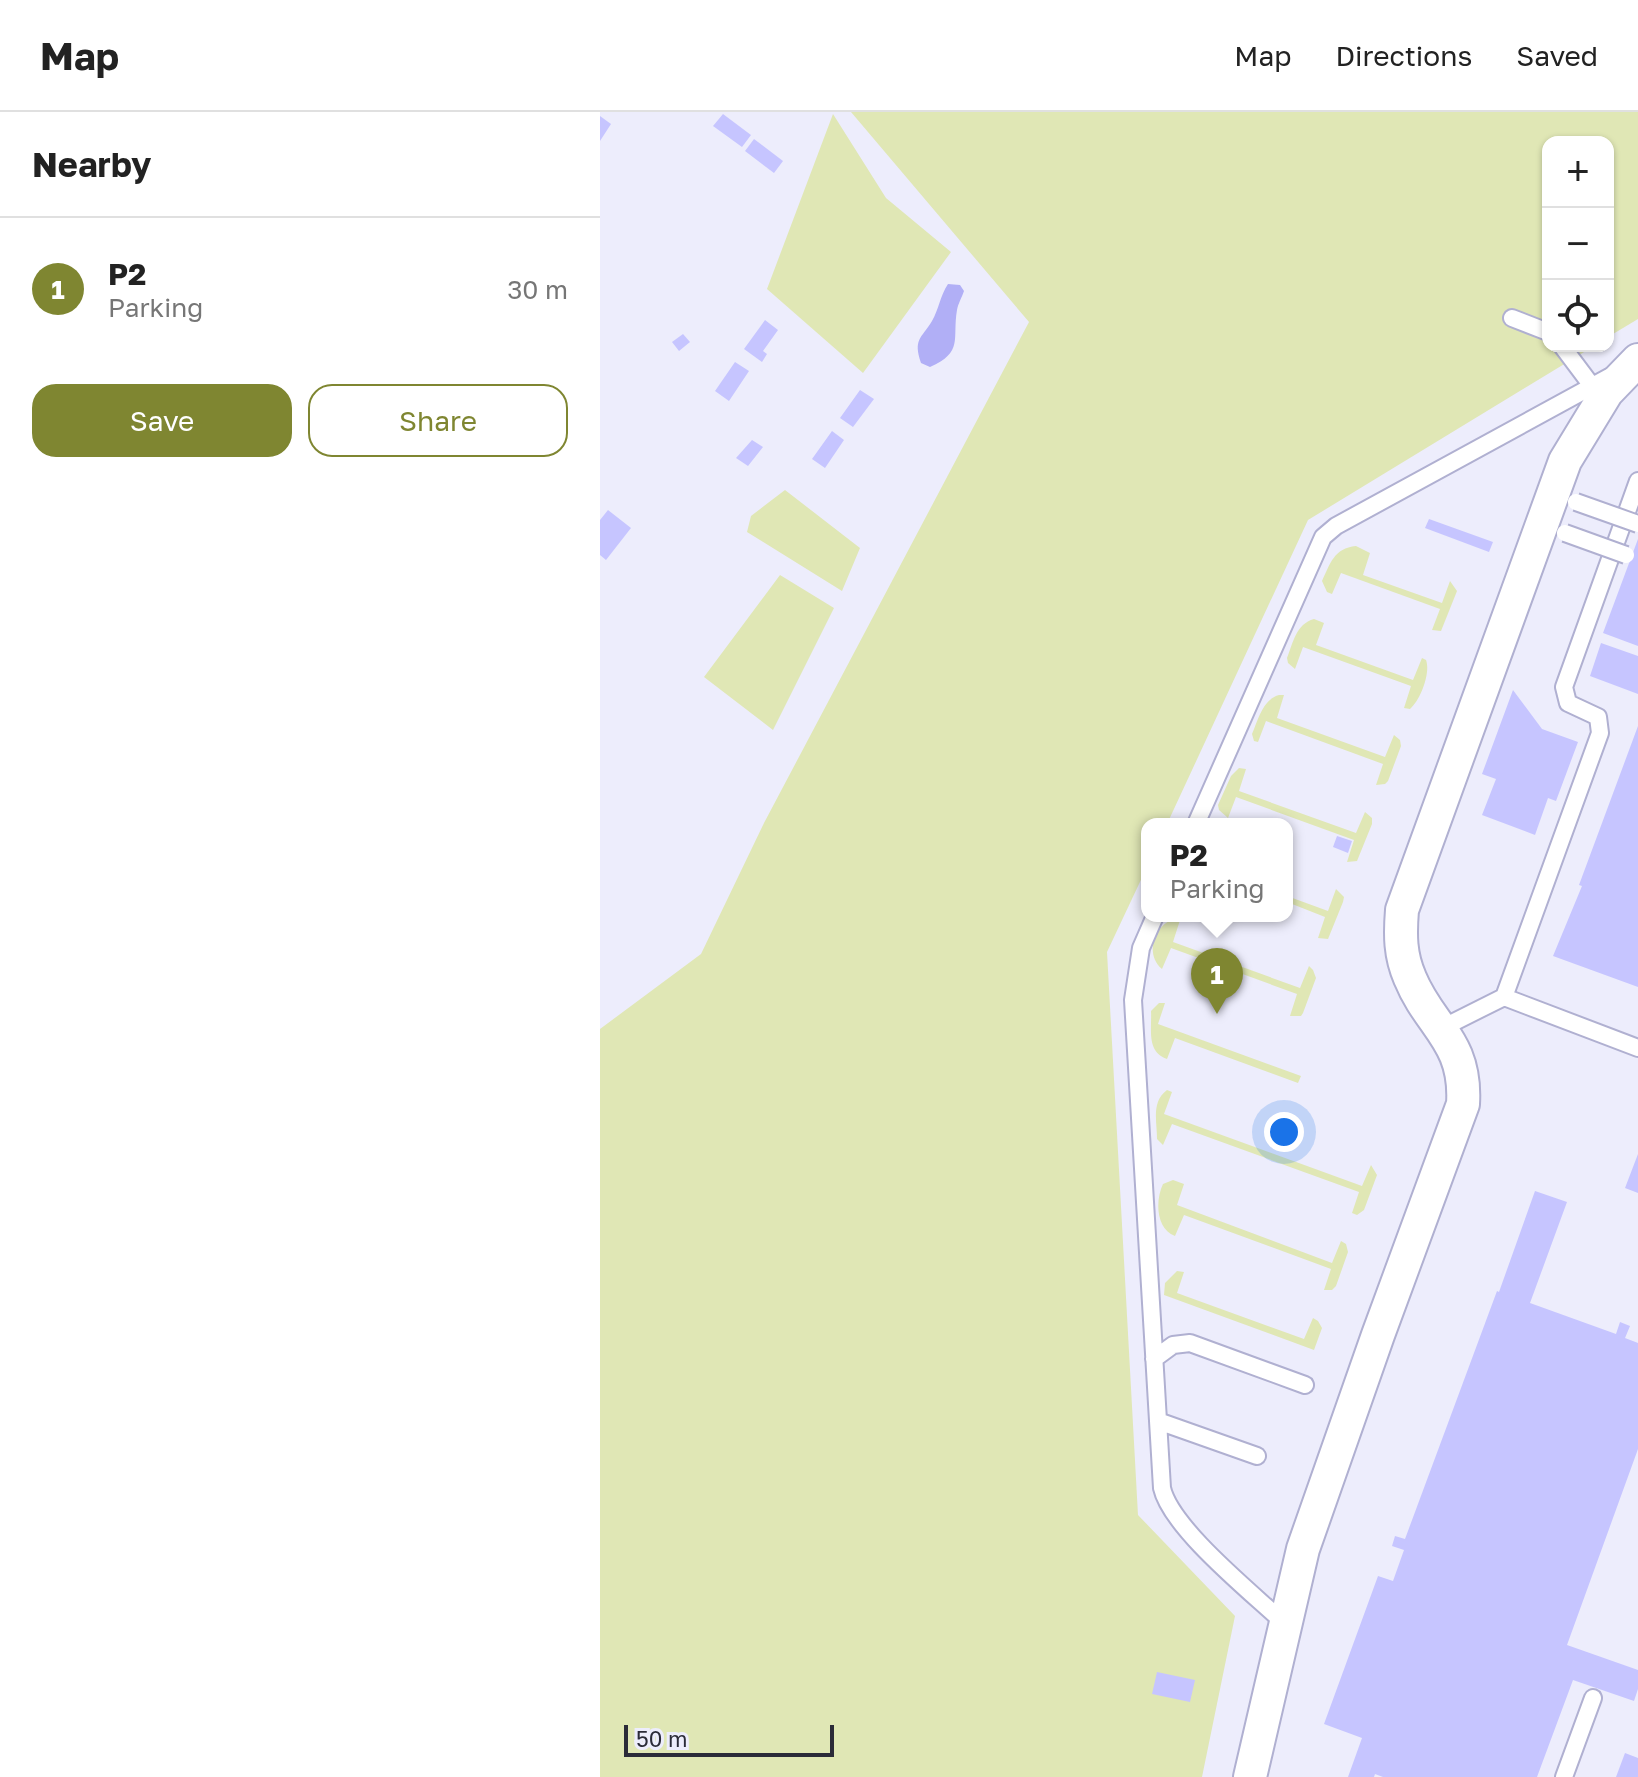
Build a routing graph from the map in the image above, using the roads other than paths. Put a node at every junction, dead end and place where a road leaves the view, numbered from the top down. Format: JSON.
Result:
{"nodes":[{"id":1,"x":1512,"y":318,"type":"dead end"},
{"id":2,"x":1542,"y":330,"type":"edge"},
{"id":3,"x":1566,"y":352,"type":"edge"},
{"id":4,"x":1638,"y":360,"type":"edge"},
{"id":5,"x":1592,"y":386,"type":"junction"},
{"id":6,"x":1638,"y":481,"type":"edge"},
{"id":7,"x":1564,"y":497,"type":"junction"},
{"id":8,"x":1638,"y":524,"type":"edge"},
{"id":9,"x":1553,"y":528,"type":"junction"},
{"id":10,"x":1626,"y":555,"type":"dead end"},
{"id":11,"x":1199,"y":818,"type":"edge"},
{"id":12,"x":1152,"y":922,"type":"edge"},
{"id":13,"x":1504,"y":997,"type":"junction"},
{"id":14,"x":1442,"y":1028,"type":"junction"},
{"id":15,"x":1638,"y":1048,"type":"edge"},
{"id":16,"x":1154,"y":1359,"type":"junction"},
{"id":17,"x":1305,"y":1385,"type":"dead end"},
{"id":18,"x":1158,"y":1421,"type":"junction"},
{"id":19,"x":1257,"y":1456,"type":"dead end"},
{"id":20,"x":1284,"y":1623,"type":"junction"},
{"id":21,"x":1593,"y":1698,"type":"dead end"},
{"id":22,"x":1250,"y":1777,"type":"edge"},
{"id":23,"x":1564,"y":1777,"type":"edge"}],
"edges":[{"from":1,"to":2,"type":"lane"},
{"from":3,"to":5,"type":"lane"},
{"from":4,"to":5,"type":"lane"},
{"from":4,"to":7,"type":"street"},
{"from":5,"to":11,"type":"lane"},
{"from":6,"to":13,"type":"lane"},
{"from":7,"to":8,"type":"lane","bridge":true},
{"from":7,"to":9,"type":"street"},
{"from":9,"to":10,"type":"lane","bridge":true},
{"from":9,"to":14,"type":"street"},
{"from":12,"to":16,"type":"lane"},
{"from":13,"to":14,"type":"lane"},
{"from":13,"to":15,"type":"lane"},
{"from":14,"to":20,"type":"street"},
{"from":16,"to":17,"type":"lane"},
{"from":16,"to":18,"type":"lane"},
{"from":18,"to":19,"type":"lane"},
{"from":18,"to":20,"type":"lane"},
{"from":20,"to":22,"type":"street"},
{"from":21,"to":23,"type":"lane"}]}
